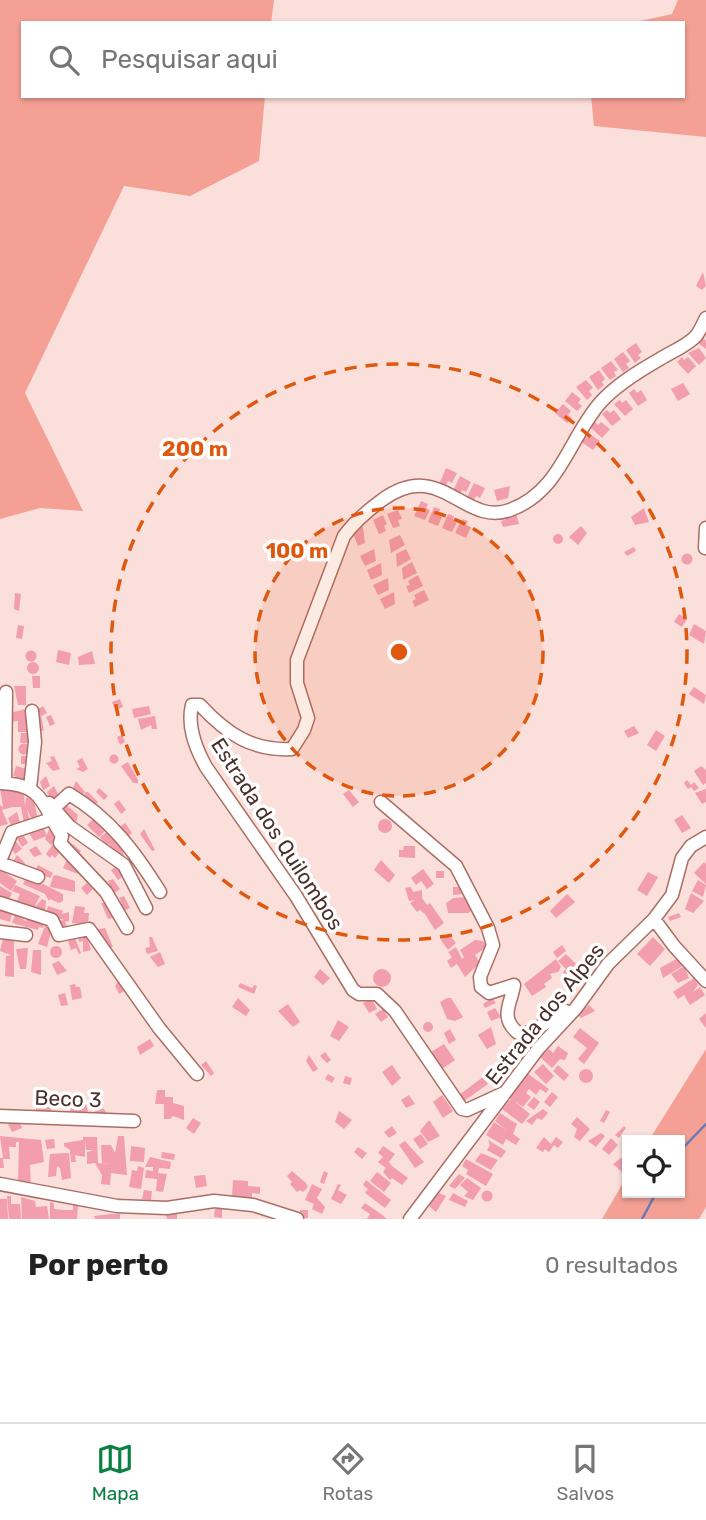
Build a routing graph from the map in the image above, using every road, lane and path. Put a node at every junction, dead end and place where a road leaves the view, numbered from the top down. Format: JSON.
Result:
{"nodes":[{"id":1,"x":706,"y":318,"type":"edge"},
{"id":2,"x":706,"y":528,"type":"edge"},
{"id":3,"x":705,"y":548,"type":"edge"},
{"id":4,"x":6,"y":692,"type":"dead end"},
{"id":5,"x":32,"y":711,"type":"dead end"},
{"id":6,"x":3,"y":783,"type":"edge"},
{"id":7,"x":30,"y":788,"type":"junction"},
{"id":8,"x":381,"y":802,"type":"dead end"},
{"id":9,"x":50,"y":810,"type":"junction"},
{"id":10,"x":6,"y":830,"type":"edge"},
{"id":11,"x":706,"y":837,"type":"edge"},
{"id":12,"x":0,"y":862,"type":"edge"},
{"id":13,"x":38,"y":877,"type":"dead end"},
{"id":14,"x":160,"y":892,"type":"dead end"},
{"id":15,"x":0,"y":904,"type":"edge"},
{"id":16,"x":146,"y":908,"type":"dead end"},
{"id":17,"x":654,"y":919,"type":"junction"},
{"id":18,"x":127,"y":928,"type":"dead end"},
{"id":19,"x":0,"y":932,"type":"edge"},
{"id":20,"x":26,"y":935,"type":"dead end"},
{"id":21,"x":706,"y":981,"type":"edge"},
{"id":22,"x":576,"y":1007,"type":"junction"},
{"id":23,"x":197,"y":1074,"type":"dead end"},
{"id":24,"x":504,"y":1093,"type":"junction"},
{"id":25,"x":0,"y":1116,"type":"edge"},
{"id":26,"x":134,"y":1121,"type":"dead end"},
{"id":27,"x":0,"y":1184,"type":"edge"},
{"id":28,"x":297,"y":1219,"type":"edge"},
{"id":29,"x":411,"y":1219,"type":"edge"}],
"edges":[{"from":1,"to":24,"type":"street","name":"Estrada dos Quilombos"},
{"from":2,"to":3,"type":"street"},
{"from":4,"to":6,"type":"street"},
{"from":5,"to":7,"type":"street"},
{"from":6,"to":7,"type":"street"},
{"from":7,"to":9,"type":"street"},
{"from":8,"to":22,"type":"street"},
{"from":9,"to":10,"type":"street"},
{"from":9,"to":14,"type":"street"},
{"from":9,"to":16,"type":"street"},
{"from":9,"to":18,"type":"street"},
{"from":10,"to":12,"type":"street"},
{"from":11,"to":17,"type":"street","name":"Estrada dos Alpes"},
{"from":12,"to":13,"type":"street"},
{"from":15,"to":23,"type":"street"},
{"from":17,"to":21,"type":"street"},
{"from":17,"to":22,"type":"street","name":"Estrada dos Alpes"},
{"from":19,"to":20,"type":"street"},
{"from":22,"to":24,"type":"street","name":"Estrada dos Alpes"},
{"from":24,"to":29,"type":"street","name":"Estrada dos Alpes"},
{"from":25,"to":26,"type":"street","name":"Beco 3"},
{"from":27,"to":28,"type":"street"}]}
